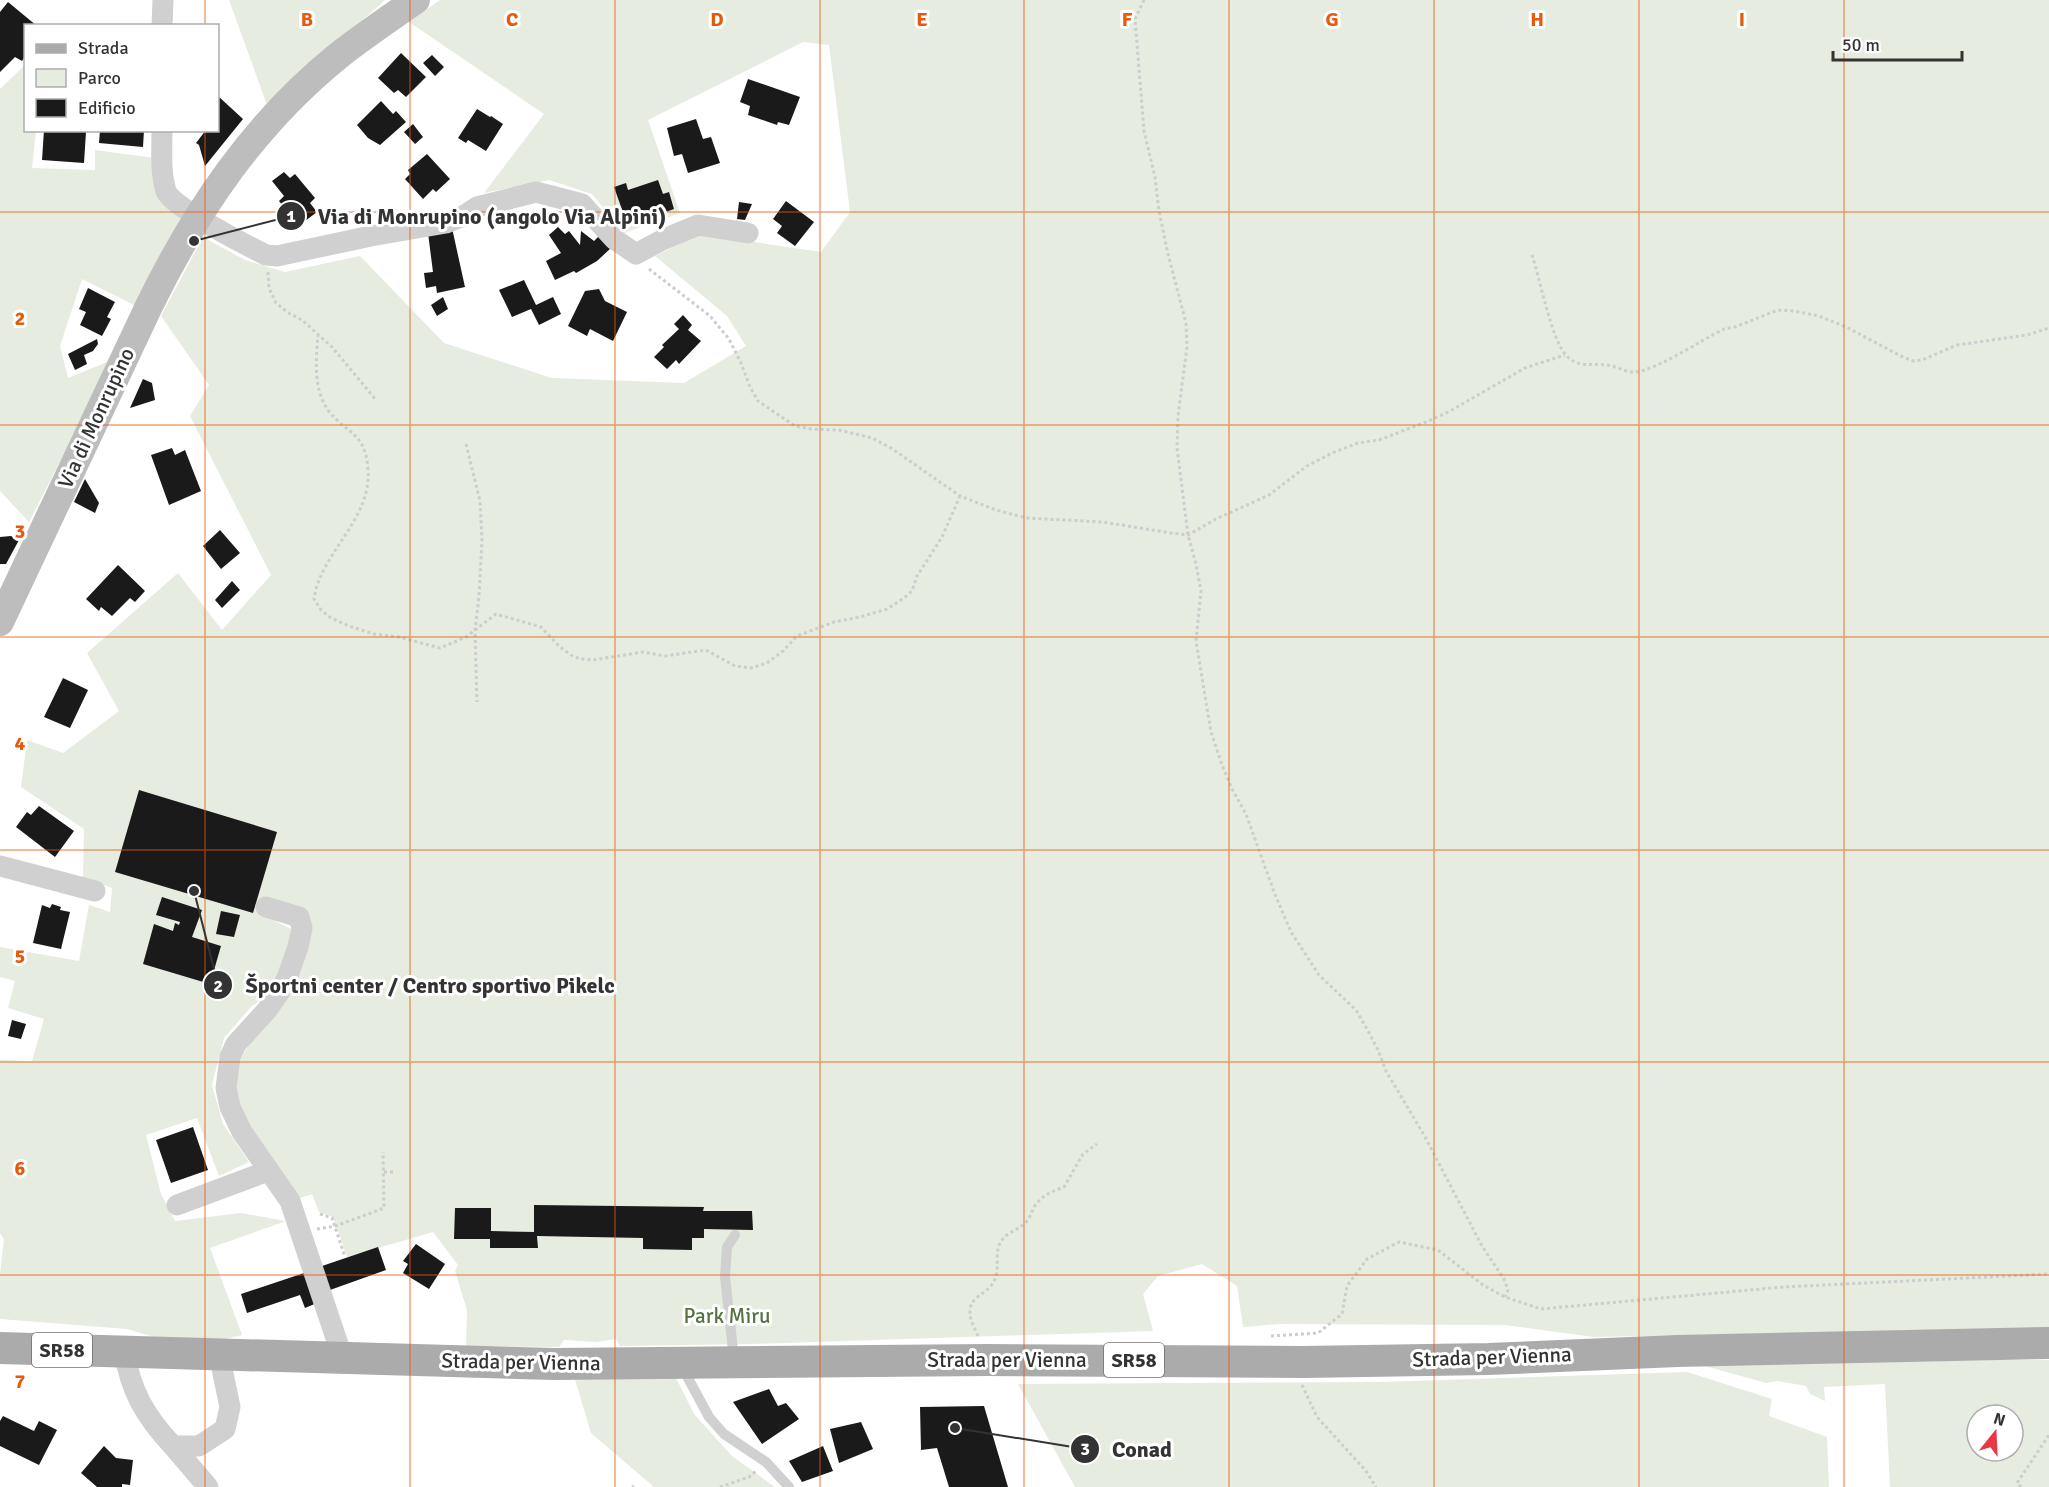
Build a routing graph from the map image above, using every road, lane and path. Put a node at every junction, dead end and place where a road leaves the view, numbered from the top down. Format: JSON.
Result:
{"nodes":[{"id":1,"x":164,"y":0,"type":"edge"},
{"id":2,"x":416,"y":0,"type":"edge"},
{"id":3,"x":1144,"y":0,"type":"edge"},
{"id":4,"x":162,"y":24,"type":"edge"},
{"id":5,"x":162,"y":132,"type":"edge"},
{"id":6,"x":197,"y":217,"type":"junction"},
{"id":7,"x":748,"y":233,"type":"dead end"},
{"id":8,"x":636,"y":254,"type":"junction"},
{"id":9,"x":266,"y":255,"type":"junction"},
{"id":10,"x":1532,"y":255,"type":"dead end"},
{"id":11,"x":2049,"y":328,"type":"edge"},
{"id":12,"x":318,"y":334,"type":"junction"},
{"id":13,"x":1565,"y":355,"type":"junction"},
{"id":14,"x":376,"y":400,"type":"dead end"},
{"id":15,"x":466,"y":444,"type":"dead end"},
{"id":16,"x":960,"y":496,"type":"junction"},
{"id":17,"x":1188,"y":535,"type":"junction"},
{"id":18,"x":0,"y":622,"type":"edge"},
{"id":19,"x":475,"y":631,"type":"junction"},
{"id":20,"x":477,"y":702,"type":"dead end"},
{"id":21,"x":0,"y":866,"type":"edge"},
{"id":22,"x":96,"y":891,"type":"dead end"},
{"id":23,"x":266,"y":907,"type":"dead end"},
{"id":24,"x":1097,"y":1144,"type":"dead end"},
{"id":25,"x":383,"y":1152,"type":"dead end"},
{"id":26,"x":268,"y":1171,"type":"junction"},
{"id":27,"x":384,"y":1172,"type":"junction"},
{"id":28,"x":393,"y":1172,"type":"dead end"},
{"id":29,"x":177,"y":1205,"type":"dead end"},
{"id":30,"x":320,"y":1214,"type":"dead end"},
{"id":31,"x":334,"y":1227,"type":"junction"},
{"id":32,"x":735,"y":1234,"type":"dead end"},
{"id":33,"x":345,"y":1257,"type":"dead end"},
{"id":34,"x":2049,"y":1274,"type":"edge"},
{"id":35,"x":1505,"y":1297,"type":"junction"},
{"id":36,"x":1264,"y":1336,"type":"dead end"},
{"id":37,"x":2049,"y":1343,"type":"edge"},
{"id":38,"x":0,"y":1348,"type":"edge"},
{"id":39,"x":123,"y":1351,"type":"junction"},
{"id":40,"x":219,"y":1354,"type":"junction"},
{"id":41,"x":343,"y":1359,"type":"junction"},
{"id":42,"x":987,"y":1360,"type":"junction"},
{"id":43,"x":680,"y":1362,"type":"junction"},
{"id":44,"x":734,"y":1362,"type":"junction"},
{"id":45,"x":1303,"y":1362,"type":"junction"},
{"id":46,"x":2049,"y":1435,"type":"edge"},
{"id":47,"x":173,"y":1446,"type":"junction"},
{"id":48,"x":766,"y":1462,"type":"junction"},
{"id":49,"x":208,"y":1487,"type":"edge"},
{"id":50,"x":720,"y":1487,"type":"edge"},
{"id":51,"x":789,"y":1487,"type":"edge"},
{"id":52,"x":1376,"y":1487,"type":"edge"},
{"id":53,"x":2021,"y":1487,"type":"edge"}],
"edges":[{"from":1,"to":4,"type":"street"},
{"from":2,"to":6,"type":"main road","name":"Via di Monrupino"},
{"from":3,"to":17,"type":"path"},
{"from":5,"to":6,"type":"street"},
{"from":6,"to":9,"type":"street"},
{"from":6,"to":18,"type":"main road","name":"Via di Monrupino"},
{"from":7,"to":8,"type":"street"},
{"from":8,"to":9,"type":"street"},
{"from":8,"to":16,"type":"path"},
{"from":9,"to":12,"type":"path"},
{"from":10,"to":13,"type":"path"},
{"from":11,"to":13,"type":"path"},
{"from":12,"to":14,"type":"path"},
{"from":12,"to":19,"type":"path"},
{"from":13,"to":17,"type":"path"},
{"from":15,"to":19,"type":"path"},
{"from":16,"to":17,"type":"path"},
{"from":16,"to":19,"type":"path"},
{"from":17,"to":35,"type":"path"},
{"from":19,"to":20,"type":"path"},
{"from":21,"to":22,"type":"street"},
{"from":23,"to":26,"type":"street"},
{"from":24,"to":42,"type":"path"},
{"from":25,"to":27,"type":"path"},
{"from":26,"to":29,"type":"street"},
{"from":26,"to":41,"type":"street"},
{"from":27,"to":28,"type":"path"},
{"from":27,"to":31,"type":"path"},
{"from":30,"to":31,"type":"path"},
{"from":31,"to":33,"type":"path"},
{"from":32,"to":44,"type":"lane"},
{"from":34,"to":35,"type":"path"},
{"from":35,"to":36,"type":"path"},
{"from":37,"to":45,"type":"main road","name":"Strada per Vienna","number":"SR58"},
{"from":38,"to":39,"type":"main road","name":"Strada per Vienna","number":"SR58"},
{"from":39,"to":40,"type":"main road","name":"Strada per Vienna","number":"SR58"},
{"from":39,"to":47,"type":"street"},
{"from":40,"to":41,"type":"main road","name":"Strada per Vienna","number":"SR58"},
{"from":40,"to":47,"type":"street"},
{"from":41,"to":43,"type":"main road","name":"Strada per Vienna","number":"SR58"},
{"from":42,"to":44,"type":"main road","name":"Strada per Vienna","number":"SR58"},
{"from":42,"to":45,"type":"main road","name":"Strada per Vienna","number":"SR58"},
{"from":43,"to":44,"type":"main road","name":"Strada per Vienna","number":"SR58"},
{"from":43,"to":48,"type":"lane"},
{"from":45,"to":52,"type":"path"},
{"from":46,"to":53,"type":"path"},
{"from":47,"to":49,"type":"street"},
{"from":48,"to":50,"type":"path"},
{"from":48,"to":51,"type":"lane"}]}
